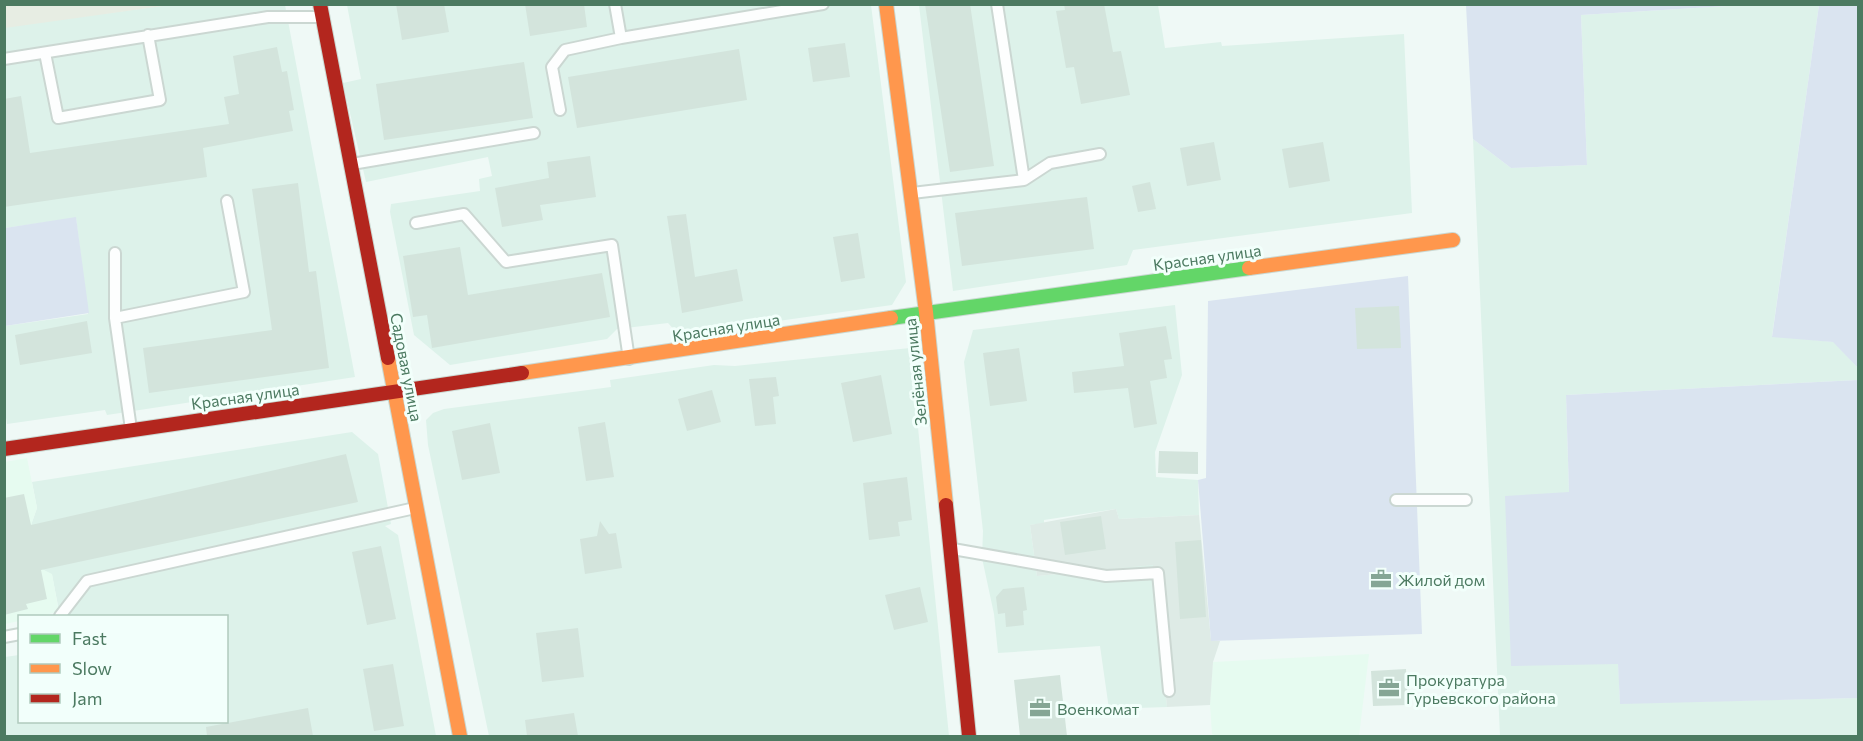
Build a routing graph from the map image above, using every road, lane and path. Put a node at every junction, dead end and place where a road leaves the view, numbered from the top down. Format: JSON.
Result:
{"nodes":[{"id":1,"x":615,"y":4,"type":"edge"},
{"id":2,"x":823,"y":4,"type":"edge"},
{"id":3,"x":886,"y":4,"type":"edge"},
{"id":4,"x":998,"y":4,"type":"edge"},
{"id":5,"x":321,"y":11,"type":"edge"},
{"id":6,"x":148,"y":35,"type":"junction"},
{"id":7,"x":621,"y":38,"type":"junction"},
{"id":8,"x":45,"y":53,"type":"junction"},
{"id":9,"x":4,"y":59,"type":"edge"},
{"id":10,"x":560,"y":110,"type":"dead end"},
{"id":11,"x":534,"y":134,"type":"dead end"},
{"id":12,"x":1100,"y":154,"type":"dead end"},
{"id":13,"x":351,"y":164,"type":"junction"},
{"id":14,"x":1024,"y":180,"type":"junction"},
{"id":15,"x":912,"y":193,"type":"junction"},
{"id":16,"x":227,"y":201,"type":"dead end"},
{"id":17,"x":416,"y":223,"type":"dead end"},
{"id":18,"x":1453,"y":240,"type":"dead end"},
{"id":19,"x":115,"y":253,"type":"dead end"},
{"id":20,"x":926,"y":312,"type":"junction"},
{"id":21,"x":115,"y":318,"type":"junction"},
{"id":22,"x":629,"y":359,"type":"junction"},
{"id":23,"x":395,"y":390,"type":"junction"},
{"id":24,"x":131,"y":429,"type":"junction"},
{"id":25,"x":4,"y":449,"type":"edge"},
{"id":26,"x":1396,"y":500,"type":"dead end"},
{"id":27,"x":1466,"y":500,"type":"dead end"},
{"id":28,"x":418,"y":507,"type":"junction"},
{"id":29,"x":950,"y":549,"type":"junction"},
{"id":30,"x":61,"y":615,"type":"edge"},
{"id":31,"x":1169,"y":691,"type":"dead end"},
{"id":32,"x":460,"y":736,"type":"edge"},
{"id":33,"x":969,"y":736,"type":"edge"}],
"edges":[{"from":1,"to":7,"type":"lane"},
{"from":2,"to":7,"type":"lane"},
{"from":3,"to":15,"type":"street","name":"Зелёная улица"},
{"from":4,"to":14,"type":"lane"},
{"from":5,"to":6,"type":"lane"},
{"from":5,"to":13,"type":"street","name":"Садовая улица"},
{"from":6,"to":8,"type":"lane"},
{"from":6,"to":8,"type":"lane"},
{"from":7,"to":10,"type":"lane"},
{"from":8,"to":9,"type":"lane"},
{"from":11,"to":13,"type":"lane"},
{"from":12,"to":14,"type":"lane"},
{"from":13,"to":23,"type":"street","name":"Садовая улица"},
{"from":14,"to":15,"type":"lane"},
{"from":15,"to":20,"type":"street","name":"Зелёная улица"},
{"from":16,"to":21,"type":"lane"},
{"from":17,"to":22,"type":"lane"},
{"from":18,"to":20,"type":"street","name":"Красная улица"},
{"from":19,"to":21,"type":"lane"},
{"from":20,"to":22,"type":"street","name":"Красная улица"},
{"from":20,"to":29,"type":"street","name":"Зелёная улица"},
{"from":21,"to":24,"type":"lane"},
{"from":22,"to":23,"type":"street","name":"Красная улица"},
{"from":23,"to":24,"type":"street","name":"Красная улица"},
{"from":23,"to":28,"type":"street","name":"Садовая улица"},
{"from":24,"to":25,"type":"street","name":"Красная улица"},
{"from":26,"to":27,"type":"lane"},
{"from":28,"to":30,"type":"lane"},
{"from":28,"to":32,"type":"street","name":"Садовая улица"},
{"from":29,"to":31,"type":"lane"},
{"from":29,"to":33,"type":"street","name":"Зелёная улица"}]}
